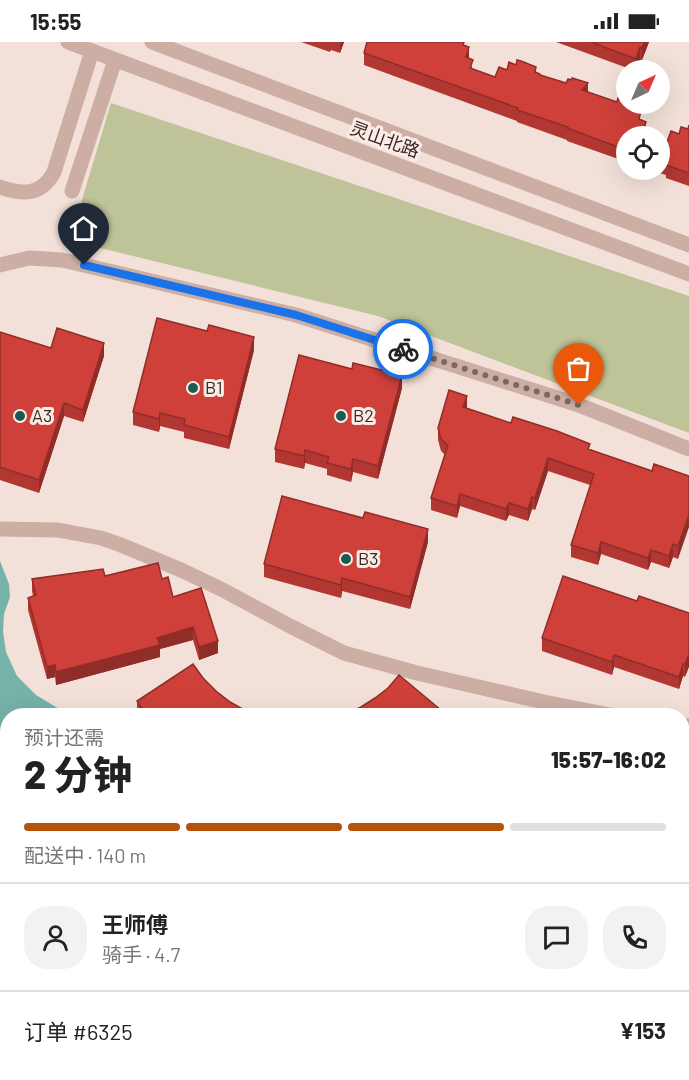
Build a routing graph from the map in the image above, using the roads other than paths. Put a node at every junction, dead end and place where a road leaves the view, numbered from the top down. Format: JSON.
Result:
{"nodes":[{"id":1,"x":68,"y":42,"type":"edge"},
{"id":2,"x":152,"y":42,"type":"edge"},
{"id":3,"x":92,"y":51,"type":"junction"},
{"id":4,"x":114,"y":60,"type":"junction"},
{"id":5,"x":0,"y":187,"type":"edge"},
{"id":6,"x":72,"y":191,"type":"dead end"},
{"id":7,"x":689,"y":245,"type":"edge"},
{"id":8,"x":0,"y":265,"type":"edge"},
{"id":9,"x":689,"y":274,"type":"edge"},
{"id":10,"x":689,"y":449,"type":"edge"},
{"id":11,"x":0,"y":529,"type":"edge"},
{"id":12,"x":574,"y":708,"type":"edge"}],
"edges":[{"from":1,"to":3,"type":"street","name":"灵山北路"},
{"from":2,"to":7,"type":"street","name":"灵山北路"},
{"from":3,"to":4,"type":"street","name":"灵山北路"},
{"from":3,"to":5,"type":"street"},
{"from":4,"to":6,"type":"street"},
{"from":4,"to":9,"type":"street","name":"灵山北路"},
{"from":8,"to":10,"type":"street"},
{"from":11,"to":12,"type":"street"}]}
